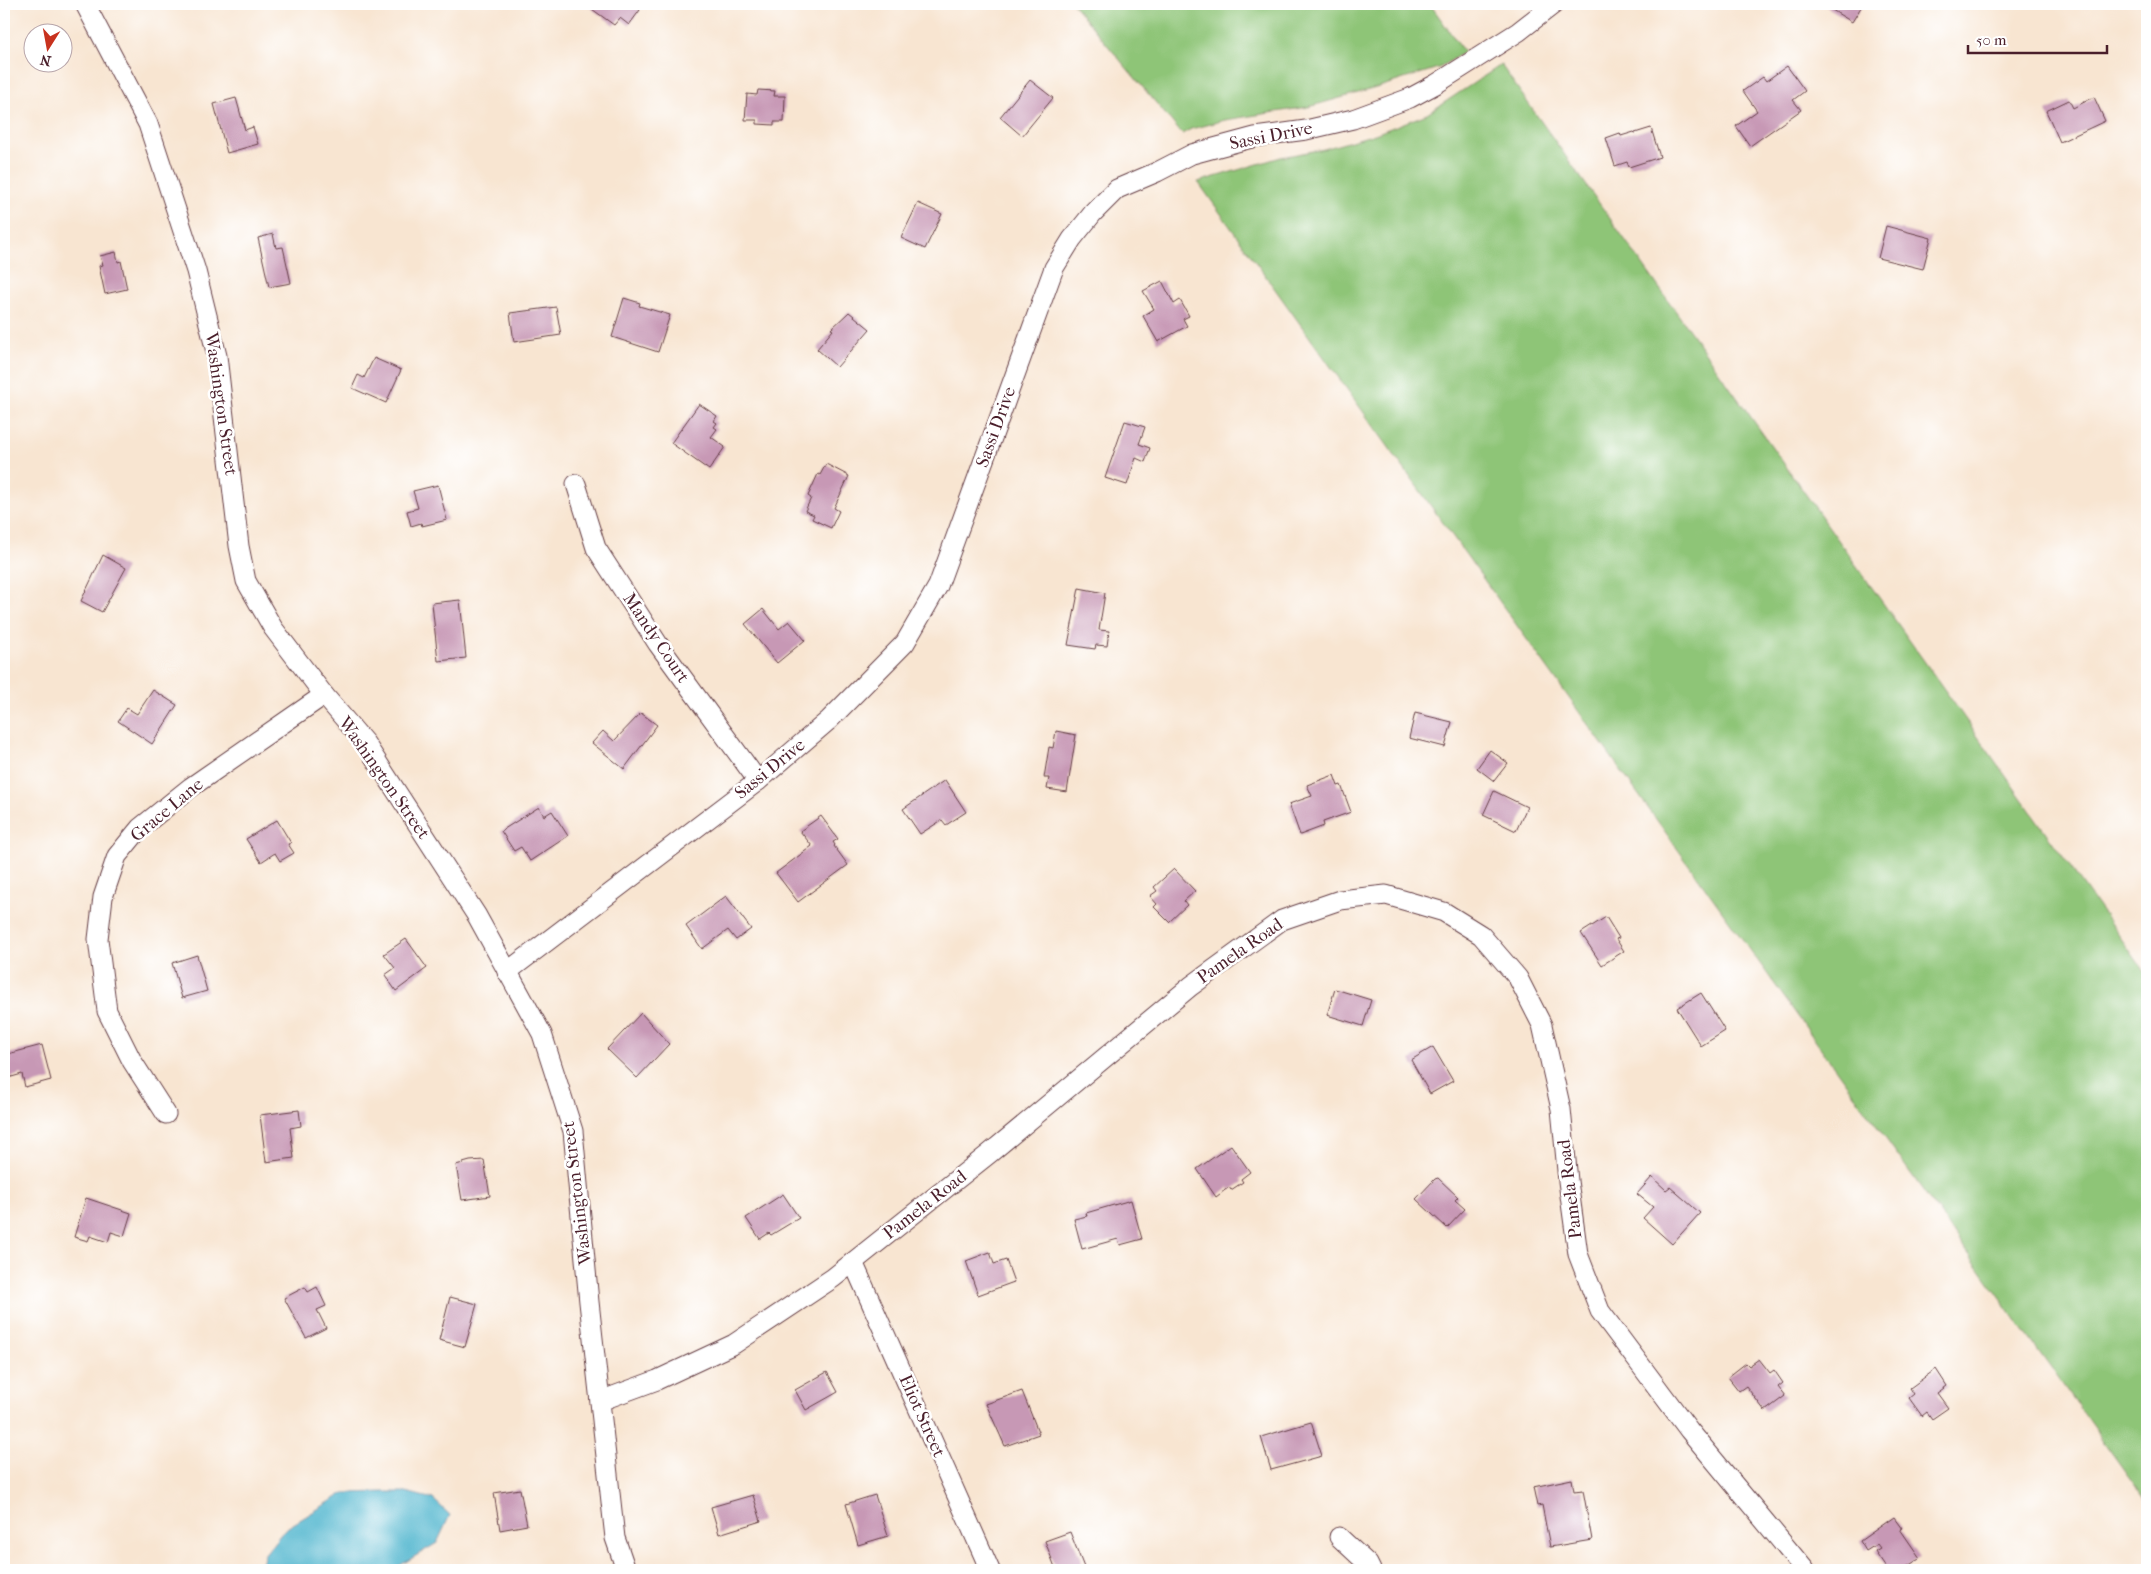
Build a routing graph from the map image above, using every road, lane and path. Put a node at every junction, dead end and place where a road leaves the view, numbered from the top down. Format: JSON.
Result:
{"nodes":[{"id":1,"x":85,"y":4,"type":"edge"},
{"id":2,"x":1554,"y":4,"type":"edge"},
{"id":3,"x":576,"y":484,"type":"dead end"},
{"id":4,"x":324,"y":695,"type":"junction"},
{"id":5,"x":758,"y":781,"type":"junction"},
{"id":6,"x":507,"y":972,"type":"junction"},
{"id":7,"x":166,"y":1114,"type":"dead end"},
{"id":8,"x":853,"y":1262,"type":"junction"},
{"id":9,"x":600,"y":1401,"type":"junction"},
{"id":10,"x":1338,"y":1537,"type":"dead end"},
{"id":11,"x":626,"y":1570,"type":"edge"},
{"id":12,"x":990,"y":1570,"type":"edge"},
{"id":13,"x":1371,"y":1570,"type":"edge"},
{"id":14,"x":1805,"y":1570,"type":"edge"}],
"edges":[{"from":1,"to":4,"type":"street","name":"Washington Street"},
{"from":2,"to":5,"type":"street","name":"Sassi Drive"},
{"from":3,"to":5,"type":"street","name":"Mandy Court"},
{"from":4,"to":6,"type":"street","name":"Washington Street"},
{"from":4,"to":7,"type":"street","name":"Grace Lane"},
{"from":5,"to":6,"type":"street","name":"Sassi Drive"},
{"from":6,"to":9,"type":"street","name":"Washington Street"},
{"from":8,"to":9,"type":"street","name":"Pamela Road"},
{"from":8,"to":12,"type":"street","name":"Eliot Street"},
{"from":8,"to":14,"type":"street","name":"Pamela Road"},
{"from":9,"to":11,"type":"street","name":"Washington Street"},
{"from":10,"to":13,"type":"street"}]}
